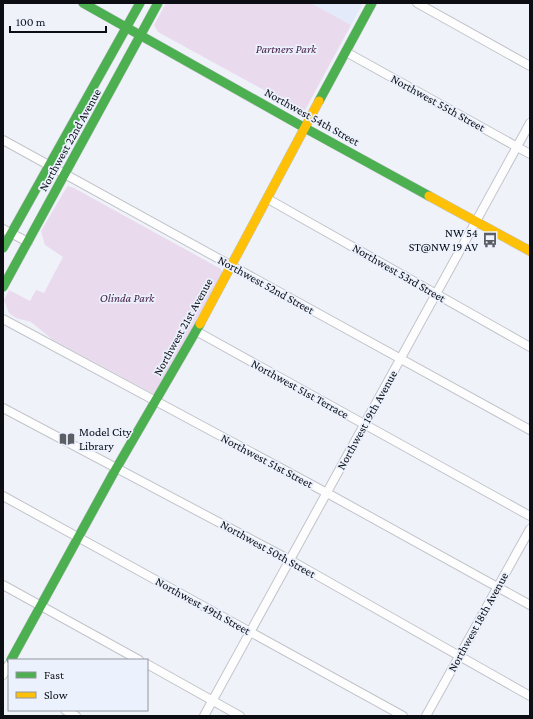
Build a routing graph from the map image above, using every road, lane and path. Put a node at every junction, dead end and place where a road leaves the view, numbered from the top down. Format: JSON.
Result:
{"nodes":[{"id":1,"x":83,"y":3,"type":"edge"},
{"id":2,"x":140,"y":3,"type":"edge"},
{"id":3,"x":158,"y":3,"type":"edge"},
{"id":4,"x":372,"y":3,"type":"edge"},
{"id":5,"x":417,"y":3,"type":"edge"},
{"id":6,"x":127,"y":27,"type":"junction"},
{"id":7,"x":140,"y":34,"type":"junction"},
{"id":8,"x":346,"y":52,"type":"junction"},
{"id":9,"x":530,"y":66,"type":"edge"},
{"id":10,"x":530,"y":123,"type":"edge"},
{"id":11,"x":305,"y":128,"type":"junction"},
{"id":12,"x":3,"y":140,"type":"edge"},
{"id":13,"x":517,"y":146,"type":"junction"},
{"id":14,"x":530,"y":154,"type":"edge"},
{"id":15,"x":49,"y":166,"type":"junction"},
{"id":16,"x":65,"y":175,"type":"junction"},
{"id":17,"x":268,"y":199,"type":"junction"},
{"id":18,"x":476,"y":221,"type":"junction"},
{"id":19,"x":7,"y":231,"type":"edge"},
{"id":20,"x":28,"y":242,"type":"junction"},
{"id":21,"x":3,"y":248,"type":"edge"},
{"id":22,"x":530,"y":251,"type":"edge"},
{"id":23,"x":231,"y":266,"type":"junction"},
{"id":24,"x":3,"y":287,"type":"edge"},
{"id":25,"x":436,"y":294,"type":"junction"},
{"id":26,"x":3,"y":319,"type":"edge"},
{"id":27,"x":196,"y":331,"type":"junction"},
{"id":28,"x":530,"y":347,"type":"edge"},
{"id":29,"x":401,"y":359,"type":"junction"},
{"id":30,"x":155,"y":400,"type":"junction"},
{"id":31,"x":3,"y":408,"type":"edge"},
{"id":32,"x":365,"y":425,"type":"junction"},
{"id":33,"x":530,"y":430,"type":"edge"},
{"id":34,"x":116,"y":467,"type":"junction"},
{"id":35,"x":327,"y":493,"type":"junction"},
{"id":36,"x":3,"y":496,"type":"edge"},
{"id":37,"x":530,"y":516,"type":"edge"},
{"id":38,"x":530,"y":529,"type":"edge"},
{"id":39,"x":77,"y":537,"type":"junction"},
{"id":40,"x":290,"y":560,"type":"junction"},
{"id":41,"x":3,"y":585,"type":"edge"},
{"id":42,"x":497,"y":587,"type":"junction"},
{"id":43,"x":40,"y":605,"type":"junction"},
{"id":44,"x":530,"y":605,"type":"edge"},
{"id":45,"x":250,"y":632,"type":"junction"},
{"id":46,"x":459,"y":657,"type":"junction"},
{"id":47,"x":12,"y":659,"type":"edge"},
{"id":48,"x":137,"y":659,"type":"edge"},
{"id":49,"x":148,"y":665,"type":"edge"},
{"id":50,"x":8,"y":666,"type":"edge"},
{"id":51,"x":3,"y":676,"type":"edge"},
{"id":52,"x":530,"y":696,"type":"edge"},
{"id":53,"x":212,"y":700,"type":"junction"},
{"id":54,"x":67,"y":711,"type":"edge"},
{"id":55,"x":76,"y":716,"type":"edge"},
{"id":56,"x":204,"y":716,"type":"edge"},
{"id":57,"x":240,"y":716,"type":"edge"},
{"id":58,"x":403,"y":716,"type":"edge"},
{"id":59,"x":426,"y":716,"type":"edge"}],
"edges":[{"from":1,"to":6,"type":"main road","name":"Northwest 54th Street"},
{"from":2,"to":6,"type":"main road","name":"Northwest 22nd Avenue"},
{"from":3,"to":7,"type":"main road","name":"Northwest 22nd Avenue"},
{"from":4,"to":8,"type":"main road","name":"Northwest 21st Avenue"},
{"from":5,"to":9,"type":"street"},
{"from":6,"to":7,"type":"main road","name":"Northwest 54th Street"},
{"from":6,"to":15,"type":"main road","name":"Northwest 22nd Avenue"},
{"from":7,"to":11,"type":"main road","name":"Northwest 54th Street"},
{"from":7,"to":16,"type":"main road","name":"Northwest 22nd Avenue"},
{"from":8,"to":11,"type":"main road","name":"Northwest 21st Avenue"},
{"from":8,"to":13,"type":"street","name":"Northwest 55th Street"},
{"from":10,"to":13,"type":"street","name":"Northwest 19th Avenue"},
{"from":11,"to":17,"type":"main road","name":"Northwest 21st Avenue"},
{"from":11,"to":18,"type":"main road","name":"Northwest 54th Street"},
{"from":12,"to":15,"type":"street","name":"Northwest 52nd Street"},
{"from":13,"to":14,"type":"street","name":"Northwest 55th Street"},
{"from":13,"to":18,"type":"street","name":"Northwest 19th Avenue"},
{"from":15,"to":16,"type":"street","name":"Northwest 52nd Street"},
{"from":15,"to":19,"type":"main road","name":"Northwest 22nd Avenue"},
{"from":16,"to":20,"type":"main road","name":"Northwest 22nd Avenue"},
{"from":16,"to":23,"type":"street","name":"Northwest 52nd Street"},
{"from":17,"to":23,"type":"main road","name":"Northwest 21st Avenue"},
{"from":17,"to":25,"type":"street","name":"Northwest 53rd Street"},
{"from":18,"to":22,"type":"main road","name":"Northwest 54th Street"},
{"from":18,"to":25,"type":"street","name":"Northwest 19th Avenue"},
{"from":19,"to":20,"type":"street"},
{"from":19,"to":21,"type":"main road","name":"Northwest 22nd Avenue"},
{"from":20,"to":24,"type":"main road","name":"Northwest 22nd Avenue"},
{"from":23,"to":27,"type":"main road","name":"Northwest 21st Avenue"},
{"from":23,"to":29,"type":"street","name":"Northwest 52nd Street"},
{"from":25,"to":28,"type":"street","name":"Northwest 53rd Street"},
{"from":25,"to":29,"type":"street","name":"Northwest 19th Avenue"},
{"from":26,"to":30,"type":"street","name":"Northwest 51st Street"},
{"from":27,"to":30,"type":"main road","name":"Northwest 21st Avenue"},
{"from":27,"to":32,"type":"street","name":"Northwest 51st Terrace"},
{"from":29,"to":32,"type":"street","name":"Northwest 19th Avenue"},
{"from":29,"to":33,"type":"street","name":"Northwest 52nd Street"},
{"from":30,"to":34,"type":"main road","name":"Northwest 21st Avenue"},
{"from":30,"to":35,"type":"street","name":"Northwest 51st Street"},
{"from":31,"to":34,"type":"street","name":"Northwest 50th Street"},
{"from":32,"to":35,"type":"street","name":"Northwest 19th Avenue"},
{"from":32,"to":37,"type":"street","name":"Northwest 51st Terrace"},
{"from":34,"to":39,"type":"main road","name":"Northwest 21st Avenue"},
{"from":34,"to":40,"type":"street","name":"Northwest 50th Street"},
{"from":35,"to":40,"type":"street","name":"Northwest 19th Avenue"},
{"from":35,"to":42,"type":"street","name":"Northwest 51st Street"},
{"from":36,"to":39,"type":"street","name":"Northwest 49th Street"},
{"from":38,"to":42,"type":"street","name":"Northwest 18th Avenue"},
{"from":39,"to":43,"type":"main road","name":"Northwest 21st Avenue"},
{"from":39,"to":45,"type":"street","name":"Northwest 49th Street"},
{"from":40,"to":45,"type":"street","name":"Northwest 19th Avenue"},
{"from":40,"to":46,"type":"street","name":"Northwest 50th Street"},
{"from":41,"to":43,"type":"street"},
{"from":42,"to":44,"type":"street","name":"Northwest 51st Street"},
{"from":42,"to":46,"type":"street","name":"Northwest 18th Avenue"},
{"from":43,"to":47,"type":"main road","name":"Northwest 21st Avenue"},
{"from":43,"to":48,"type":"street"},
{"from":45,"to":53,"type":"street","name":"Northwest 19th Avenue"},
{"from":45,"to":58,"type":"street","name":"Northwest 49th Street"},
{"from":46,"to":52,"type":"street","name":"Northwest 50th Street"},
{"from":46,"to":59,"type":"street","name":"Northwest 18th Avenue"},
{"from":49,"to":53,"type":"street"},
{"from":50,"to":51,"type":"street"},
{"from":53,"to":56,"type":"street","name":"Northwest 19th Avenue"},
{"from":53,"to":57,"type":"street"},
{"from":54,"to":55,"type":"street"}]}
